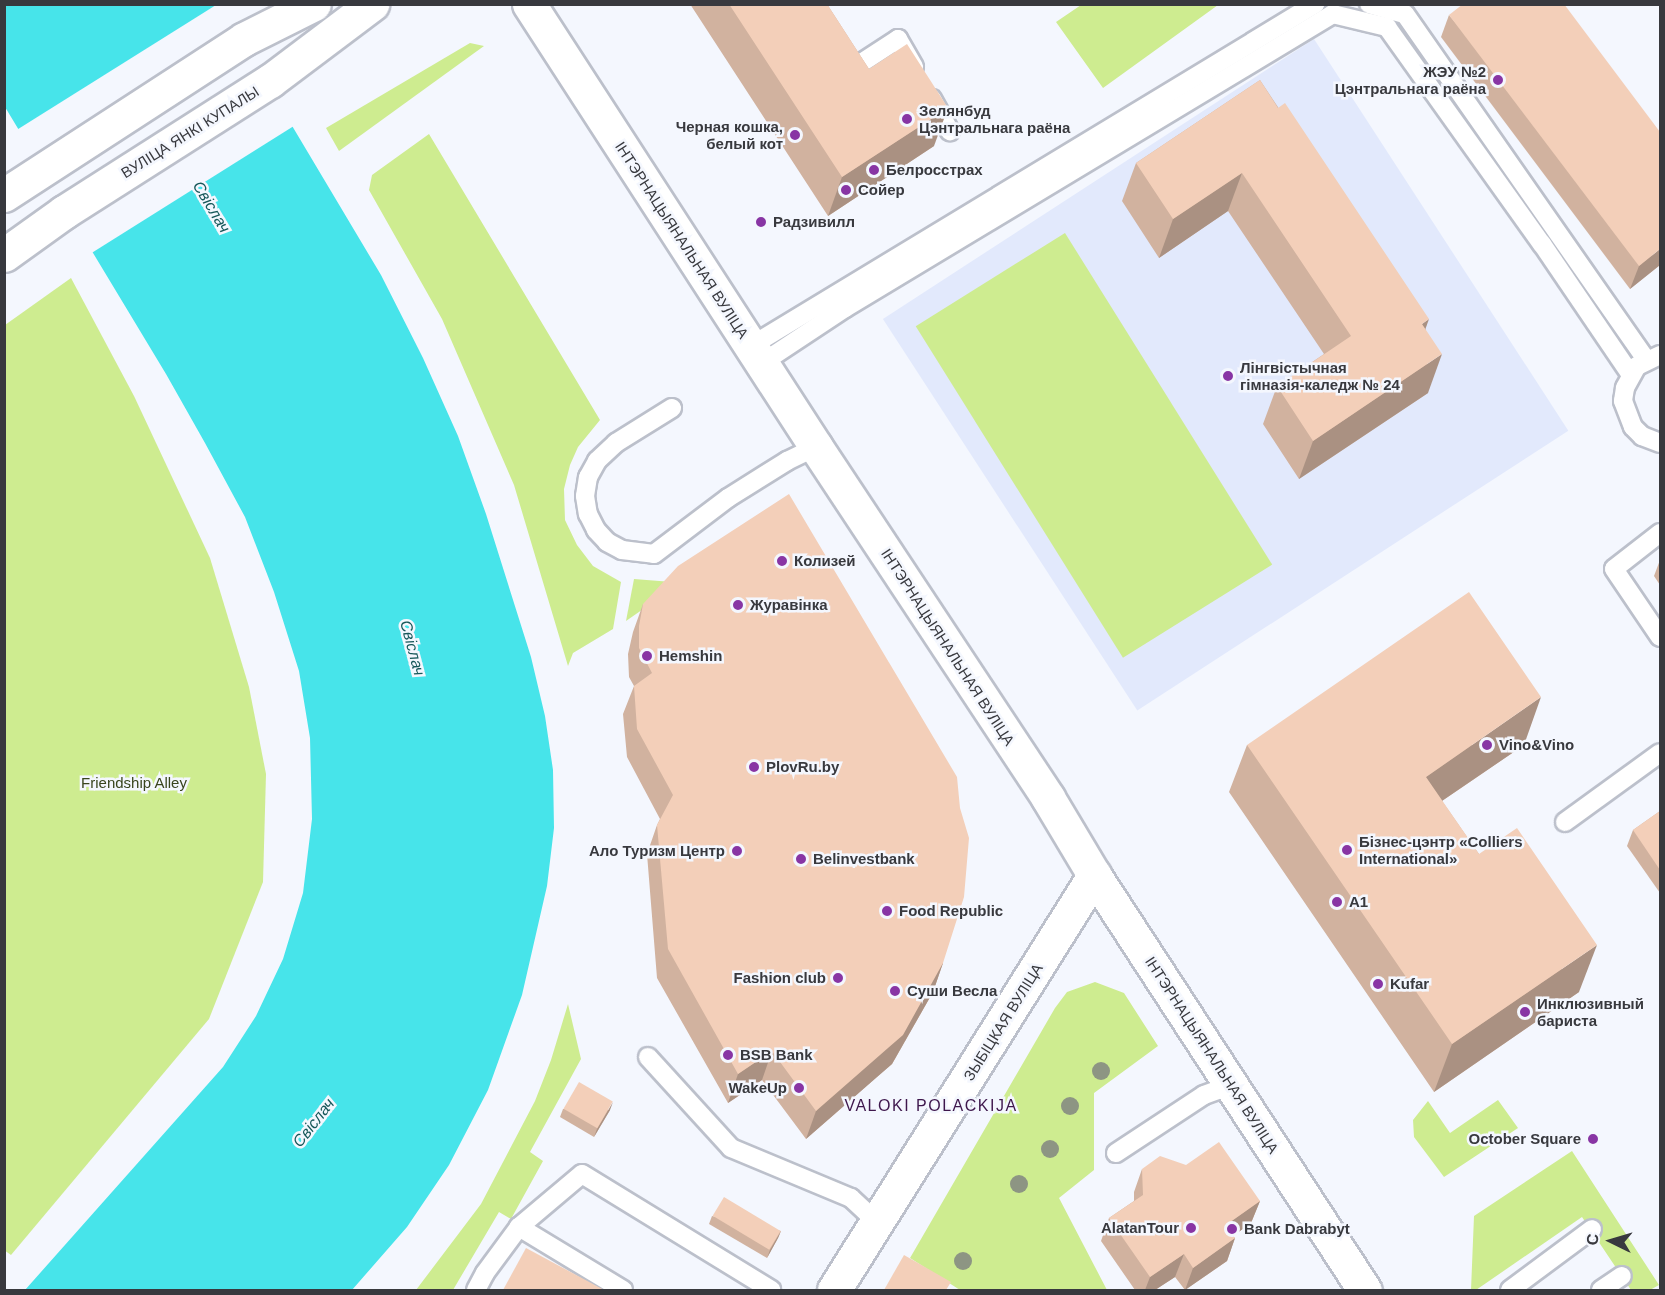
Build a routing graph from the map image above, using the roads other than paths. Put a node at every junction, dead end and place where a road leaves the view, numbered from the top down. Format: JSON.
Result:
{"nodes":[{"id":1,"x":314,"y":4,"type":"edge"},
{"id":2,"x":372,"y":4,"type":"edge"},
{"id":3,"x":529,"y":4,"type":"edge"},
{"id":4,"x":1315,"y":4,"type":"edge"},
{"id":5,"x":1369,"y":4,"type":"edge"},
{"id":6,"x":1332,"y":9,"type":"edge"},
{"id":7,"x":1411,"y":9,"type":"edge"},
{"id":8,"x":1387,"y":27,"type":"junction"},
{"id":9,"x":841,"y":51,"type":"edge"},
{"id":10,"x":950,"y":131,"type":"edge"},
{"id":11,"x":4,"y":195,"type":"edge"},
{"id":12,"x":4,"y":255,"type":"edge"},
{"id":13,"x":756,"y":355,"type":"junction"},
{"id":14,"x":1653,"y":358,"type":"edge"},
{"id":15,"x":1631,"y":375,"type":"junction"},
{"id":16,"x":672,"y":408,"type":"dead end"},
{"id":17,"x":1660,"y":443,"type":"edge"},
{"id":18,"x":816,"y":447,"type":"junction"},
{"id":19,"x":1660,"y":533,"type":"edge"},
{"id":20,"x":1660,"y":637,"type":"edge"},
{"id":21,"x":1660,"y":753,"type":"edge"},
{"id":22,"x":1565,"y":822,"type":"dead end"},
{"id":23,"x":1094,"y":875,"type":"junction"},
{"id":24,"x":648,"y":1057,"type":"dead end"},
{"id":25,"x":1232,"y":1085,"type":"junction"},
{"id":26,"x":1116,"y":1153,"type":"dead end"},
{"id":27,"x":878,"y":1223,"type":"junction"},
{"id":28,"x":519,"y":1227,"type":"junction"},
{"id":29,"x":1592,"y":1229,"type":"dead end"},
{"id":30,"x":1622,"y":1276,"type":"dead end"},
{"id":31,"x":476,"y":1290,"type":"edge"},
{"id":32,"x":623,"y":1290,"type":"edge"},
{"id":33,"x":771,"y":1290,"type":"edge"},
{"id":34,"x":834,"y":1290,"type":"edge"},
{"id":35,"x":1365,"y":1290,"type":"edge"},
{"id":36,"x":1510,"y":1290,"type":"edge"},
{"id":37,"x":1601,"y":1290,"type":"edge"}],
"edges":[{"from":1,"to":11,"type":"main road"},
{"from":2,"to":12,"type":"main road","name":"ВУЛІЦА ЯНКІ КУПАЛЫ"},
{"from":3,"to":13,"type":"main road","name":"ІНТЭРНАЦЫЯНАЛЬНАЯ ВУЛІЦА"},
{"from":4,"to":13,"type":"lane"},
{"from":5,"to":7,"type":"lane"},
{"from":6,"to":8,"type":"lane"},
{"from":6,"to":13,"type":"lane"},
{"from":7,"to":8,"type":"lane"},
{"from":7,"to":14,"type":"lane"},
{"from":8,"to":15,"type":"lane"},
{"from":9,"to":10,"type":"lane"},
{"from":13,"to":18,"type":"main road","name":"ІНТЭРНАЦЫЯНАЛЬНАЯ ВУЛІЦА"},
{"from":14,"to":15,"type":"lane"},
{"from":15,"to":17,"type":"lane"},
{"from":16,"to":18,"type":"lane"},
{"from":18,"to":23,"type":"main road","name":"ІНТЭРНАЦЫЯНАЛЬНАЯ ВУЛІЦА"},
{"from":19,"to":20,"type":"lane"},
{"from":21,"to":22,"type":"lane"},
{"from":23,"to":25,"type":"main road","name":"ІНТЭРНАЦЫЯНАЛЬНАЯ ВУЛІЦА"},
{"from":23,"to":27,"type":"main road","name":"ЗЫБІЦКАЯ ВУЛІЦА"},
{"from":24,"to":27,"type":"lane"},
{"from":25,"to":26,"type":"lane"},
{"from":25,"to":35,"type":"main road","name":"ІНТЭРНАЦЫЯНАЛЬНАЯ ВУЛІЦА"},
{"from":27,"to":34,"type":"main road","name":"ЗЫБІЦКАЯ ВУЛІЦА"},
{"from":28,"to":31,"type":"lane"},
{"from":28,"to":32,"type":"lane"},
{"from":28,"to":33,"type":"lane"},
{"from":29,"to":36,"type":"lane"},
{"from":30,"to":37,"type":"lane"}]}
